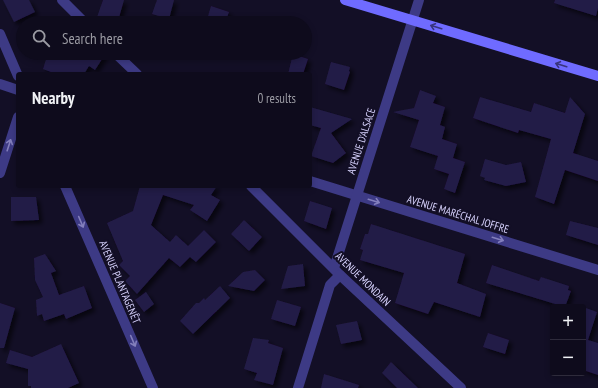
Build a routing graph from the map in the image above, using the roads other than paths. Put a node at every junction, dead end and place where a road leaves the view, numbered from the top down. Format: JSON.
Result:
{"nodes":[{"id":1,"x":62,"y":0,"type":"edge"},
{"id":2,"x":345,"y":0,"type":"edge"},
{"id":3,"x":419,"y":0,"type":"edge"},
{"id":4,"x":78,"y":16,"type":"edge"},
{"id":5,"x":413,"y":20,"type":"junction"},
{"id":6,"x":0,"y":34,"type":"edge"},
{"id":7,"x":123,"y":60,"type":"edge"},
{"id":8,"x":16,"y":72,"type":"edge"},
{"id":9,"x":135,"y":72,"type":"edge"},
{"id":10,"x":598,"y":76,"type":"edge"},
{"id":11,"x":0,"y":84,"type":"edge"},
{"id":12,"x":16,"y":89,"type":"edge"},
{"id":13,"x":16,"y":123,"type":"edge"},
{"id":14,"x":0,"y":174,"type":"edge"},
{"id":15,"x":312,"y":182,"type":"edge"},
{"id":16,"x":67,"y":188,"type":"edge"},
{"id":17,"x":253,"y":188,"type":"edge"},
{"id":18,"x":357,"y":195,"type":"junction"},
{"id":19,"x":598,"y":270,"type":"edge"},
{"id":20,"x":337,"y":272,"type":"junction"},
{"id":21,"x":153,"y":388,"type":"edge"},
{"id":22,"x":298,"y":388,"type":"edge"},
{"id":23,"x":461,"y":388,"type":"edge"}],
"edges":[{"from":1,"to":4,"type":"street"},
{"from":2,"to":5,"type":"street"},
{"from":3,"to":5,"type":"street","name":"AVENUE D'ALSACE"},
{"from":10,"to":5,"type":"street","one_way":true},
{"from":5,"to":18,"type":"street","name":"AVENUE D'ALSACE"},
{"from":6,"to":8,"type":"street"},
{"from":7,"to":9,"type":"street"},
{"from":11,"to":12,"type":"street"},
{"from":14,"to":13,"type":"street","one_way":true},
{"from":15,"to":18,"type":"street","name":"AVENUE MARÉCHAL JOFFRE"},
{"from":16,"to":21,"type":"street","name":"AVENUE PLANTAGENÊT","one_way":true},
{"from":17,"to":20,"type":"street","name":"AVENUE MONDAIN"},
{"from":18,"to":19,"type":"street","name":"AVENUE MARÉCHAL JOFFRE","one_way":true},
{"from":18,"to":20,"type":"street","name":"AVENUE D'ALSACE"},
{"from":20,"to":22,"type":"street","name":"AVENUE D'ALSACE"},
{"from":20,"to":23,"type":"street","name":"AVENUE MONDAIN"}]}
